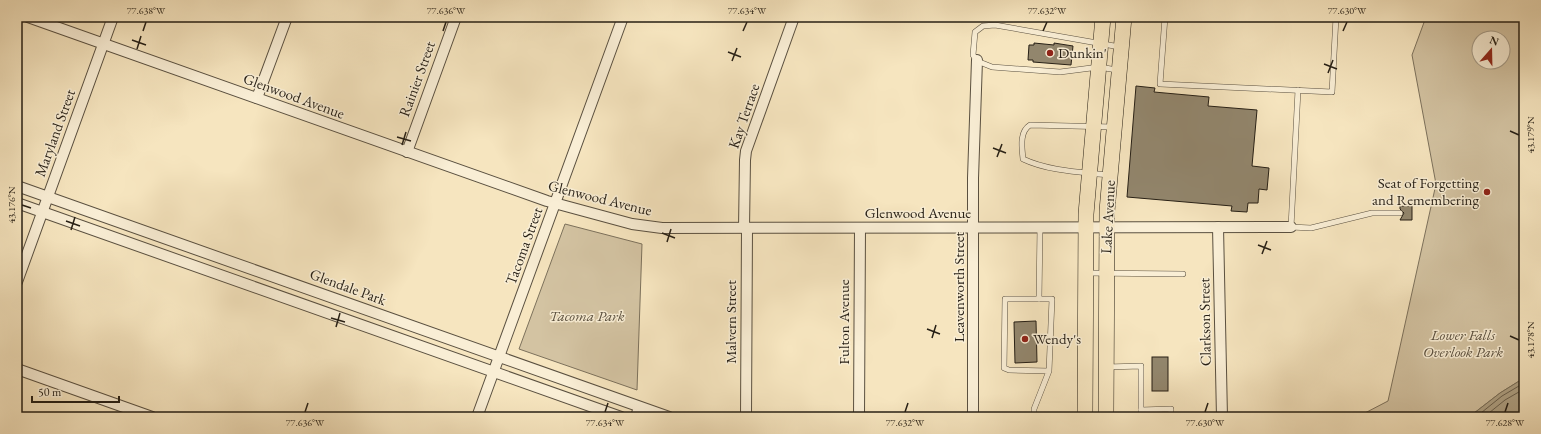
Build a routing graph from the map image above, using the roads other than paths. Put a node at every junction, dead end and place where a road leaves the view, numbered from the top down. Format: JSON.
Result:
{"nodes":[{"id":1,"x":28,"y":17,"type":"edge"},
{"id":2,"x":113,"y":17,"type":"edge"},
{"id":3,"x":287,"y":17,"type":"edge"},
{"id":4,"x":456,"y":17,"type":"edge"},
{"id":5,"x":622,"y":17,"type":"edge"},
{"id":6,"x":794,"y":17,"type":"edge"},
{"id":7,"x":1103,"y":17,"type":"edge"},
{"id":8,"x":1124,"y":17,"type":"edge"},
{"id":9,"x":1165,"y":17,"type":"edge"},
{"id":10,"x":1336,"y":17,"type":"edge"},
{"id":11,"x":1101,"y":43,"type":"junction"},
{"id":12,"x":104,"y":44,"type":"junction"},
{"id":13,"x":1121,"y":47,"type":"junction"},
{"id":14,"x":977,"y":60,"type":"junction"},
{"id":15,"x":1099,"y":67,"type":"junction"},
{"id":16,"x":1119,"y":71,"type":"junction"},
{"id":17,"x":1298,"y":90,"type":"junction"},
{"id":18,"x":257,"y":98,"type":"junction"},
{"id":19,"x":1093,"y":126,"type":"junction"},
{"id":20,"x":1114,"y":127,"type":"junction"},
{"id":21,"x":407,"y":152,"type":"junction"},
{"id":22,"x":1089,"y":173,"type":"junction"},
{"id":23,"x":1110,"y":175,"type":"junction"},
{"id":24,"x":17,"y":186,"type":"edge"},
{"id":25,"x":48,"y":197,"type":"junction"},
{"id":26,"x":17,"y":203,"type":"edge"},
{"id":27,"x":555,"y":204,"type":"junction"},
{"id":28,"x":42,"y":212,"type":"junction"},
{"id":29,"x":1400,"y":213,"type":"dead end"},
{"id":30,"x":1040,"y":227,"type":"junction"},
{"id":31,"x":1106,"y":227,"type":"junction"},
{"id":32,"x":1218,"y":227,"type":"junction"},
{"id":33,"x":1291,"y":227,"type":"junction"},
{"id":34,"x":745,"y":228,"type":"junction"},
{"id":35,"x":860,"y":228,"type":"junction"},
{"id":36,"x":974,"y":228,"type":"junction"},
{"id":37,"x":1086,"y":228,"type":"junction"},
{"id":38,"x":1085,"y":273,"type":"junction"},
{"id":39,"x":1106,"y":273,"type":"junction"},
{"id":40,"x":1183,"y":274,"type":"dead end"},
{"id":41,"x":17,"y":282,"type":"edge"},
{"id":42,"x":1039,"y":299,"type":"junction"},
{"id":43,"x":499,"y":357,"type":"junction"},
{"id":44,"x":1106,"y":367,"type":"junction"},
{"id":45,"x":17,"y":369,"type":"edge"},
{"id":46,"x":1049,"y":371,"type":"junction"},
{"id":47,"x":494,"y":372,"type":"junction"},
{"id":48,"x":640,"y":406,"type":"junction"},
{"id":49,"x":1141,"y":410,"type":"junction"},
{"id":50,"x":152,"y":417,"type":"edge"},
{"id":51,"x":477,"y":417,"type":"edge"},
{"id":52,"x":621,"y":417,"type":"edge"},
{"id":53,"x":636,"y":417,"type":"edge"},
{"id":54,"x":669,"y":417,"type":"edge"},
{"id":55,"x":746,"y":417,"type":"edge"},
{"id":56,"x":859,"y":417,"type":"edge"},
{"id":57,"x":974,"y":417,"type":"edge"},
{"id":58,"x":1034,"y":417,"type":"edge"},
{"id":59,"x":1085,"y":417,"type":"edge"},
{"id":60,"x":1106,"y":417,"type":"edge"},
{"id":61,"x":1141,"y":417,"type":"edge"},
{"id":62,"x":1171,"y":417,"type":"edge"},
{"id":63,"x":1222,"y":417,"type":"edge"}],
"edges":[{"from":1,"to":12,"type":"street","name":"Glenwood Avenue"},
{"from":2,"to":12,"type":"street","name":"Maryland Street"},
{"from":3,"to":18,"type":"street"},
{"from":4,"to":21,"type":"street","name":"Rainier Street"},
{"from":5,"to":27,"type":"street","name":"Tacoma Street"},
{"from":6,"to":34,"type":"street","name":"Kay Terrace"},
{"from":7,"to":11,"type":"main road","name":"Lake Avenue"},
{"from":8,"to":13,"type":"main road","name":"Lake Avenue"},
{"from":9,"to":17,"type":"lane"},
{"from":10,"to":17,"type":"lane"},
{"from":11,"to":13,"type":"lane"},
{"from":11,"to":14,"type":"lane"},
{"from":11,"to":15,"type":"main road","name":"Lake Avenue"},
{"from":12,"to":18,"type":"street","name":"Glenwood Avenue"},
{"from":12,"to":25,"type":"street","name":"Maryland Street"},
{"from":13,"to":16,"type":"main road","name":"Lake Avenue"},
{"from":14,"to":15,"type":"lane"},
{"from":14,"to":36,"type":"street","name":"Leavenworth Street"},
{"from":15,"to":16,"type":"lane"},
{"from":15,"to":19,"type":"main road","name":"Lake Avenue"},
{"from":16,"to":20,"type":"main road","name":"Lake Avenue"},
{"from":17,"to":33,"type":"lane"},
{"from":18,"to":21,"type":"street","name":"Glenwood Avenue"},
{"from":19,"to":20,"type":"lane"},
{"from":19,"to":22,"type":"main road","name":"Lake Avenue"},
{"from":19,"to":22,"type":"lane"},
{"from":20,"to":23,"type":"main road","name":"Lake Avenue"},
{"from":21,"to":27,"type":"street","name":"Glenwood Avenue"},
{"from":22,"to":23,"type":"lane"},
{"from":22,"to":37,"type":"main road","name":"Lake Avenue"},
{"from":23,"to":31,"type":"main road","name":"Lake Avenue"},
{"from":24,"to":25,"type":"street","name":"Glendale Park"},
{"from":25,"to":28,"type":"street","name":"Maryland Street"},
{"from":25,"to":43,"type":"street","name":"Glendale Park"},
{"from":26,"to":28,"type":"street","name":"Glendale Park"},
{"from":27,"to":34,"type":"street","name":"Glenwood Avenue"},
{"from":27,"to":43,"type":"street","name":"Tacoma Street"},
{"from":28,"to":41,"type":"street","name":"Maryland Street"},
{"from":28,"to":47,"type":"street","name":"Glendale Park"},
{"from":29,"to":33,"type":"lane"},
{"from":30,"to":36,"type":"street","name":"Glenwood Avenue"},
{"from":30,"to":37,"type":"street","name":"Glenwood Avenue"},
{"from":30,"to":42,"type":"lane"},
{"from":31,"to":32,"type":"street","name":"Glenwood Avenue"},
{"from":31,"to":37,"type":"street","name":"Glenwood Avenue"},
{"from":31,"to":39,"type":"main road","name":"Lake Avenue"},
{"from":32,"to":33,"type":"street","name":"Glenwood Avenue"},
{"from":32,"to":63,"type":"street","name":"Clarkson Street"},
{"from":34,"to":35,"type":"street","name":"Glenwood Avenue"},
{"from":34,"to":55,"type":"street","name":"Malvern Street"},
{"from":35,"to":36,"type":"street","name":"Glenwood Avenue"},
{"from":35,"to":56,"type":"street","name":"Fulton Avenue"},
{"from":36,"to":57,"type":"street","name":"Leavenworth Street"},
{"from":37,"to":38,"type":"main road","name":"Lake Avenue"},
{"from":38,"to":39,"type":"lane"},
{"from":38,"to":59,"type":"main road","name":"Lake Avenue"},
{"from":39,"to":40,"type":"lane"},
{"from":39,"to":44,"type":"main road","name":"Lake Avenue"},
{"from":42,"to":46,"type":"lane"},
{"from":42,"to":46,"type":"lane"},
{"from":43,"to":47,"type":"street","name":"Tacoma Street"},
{"from":43,"to":48,"type":"street","name":"Glendale Park"},
{"from":44,"to":49,"type":"lane"},
{"from":44,"to":60,"type":"main road","name":"Lake Avenue"},
{"from":45,"to":50,"type":"street"},
{"from":46,"to":58,"type":"lane"},
{"from":47,"to":51,"type":"street","name":"Tacoma Street"},
{"from":47,"to":52,"type":"street","name":"Glendale Park"},
{"from":48,"to":53,"type":"street"},
{"from":48,"to":54,"type":"street","name":"Glendale Park"},
{"from":49,"to":61,"type":"lane"},
{"from":49,"to":62,"type":"lane"}]}
